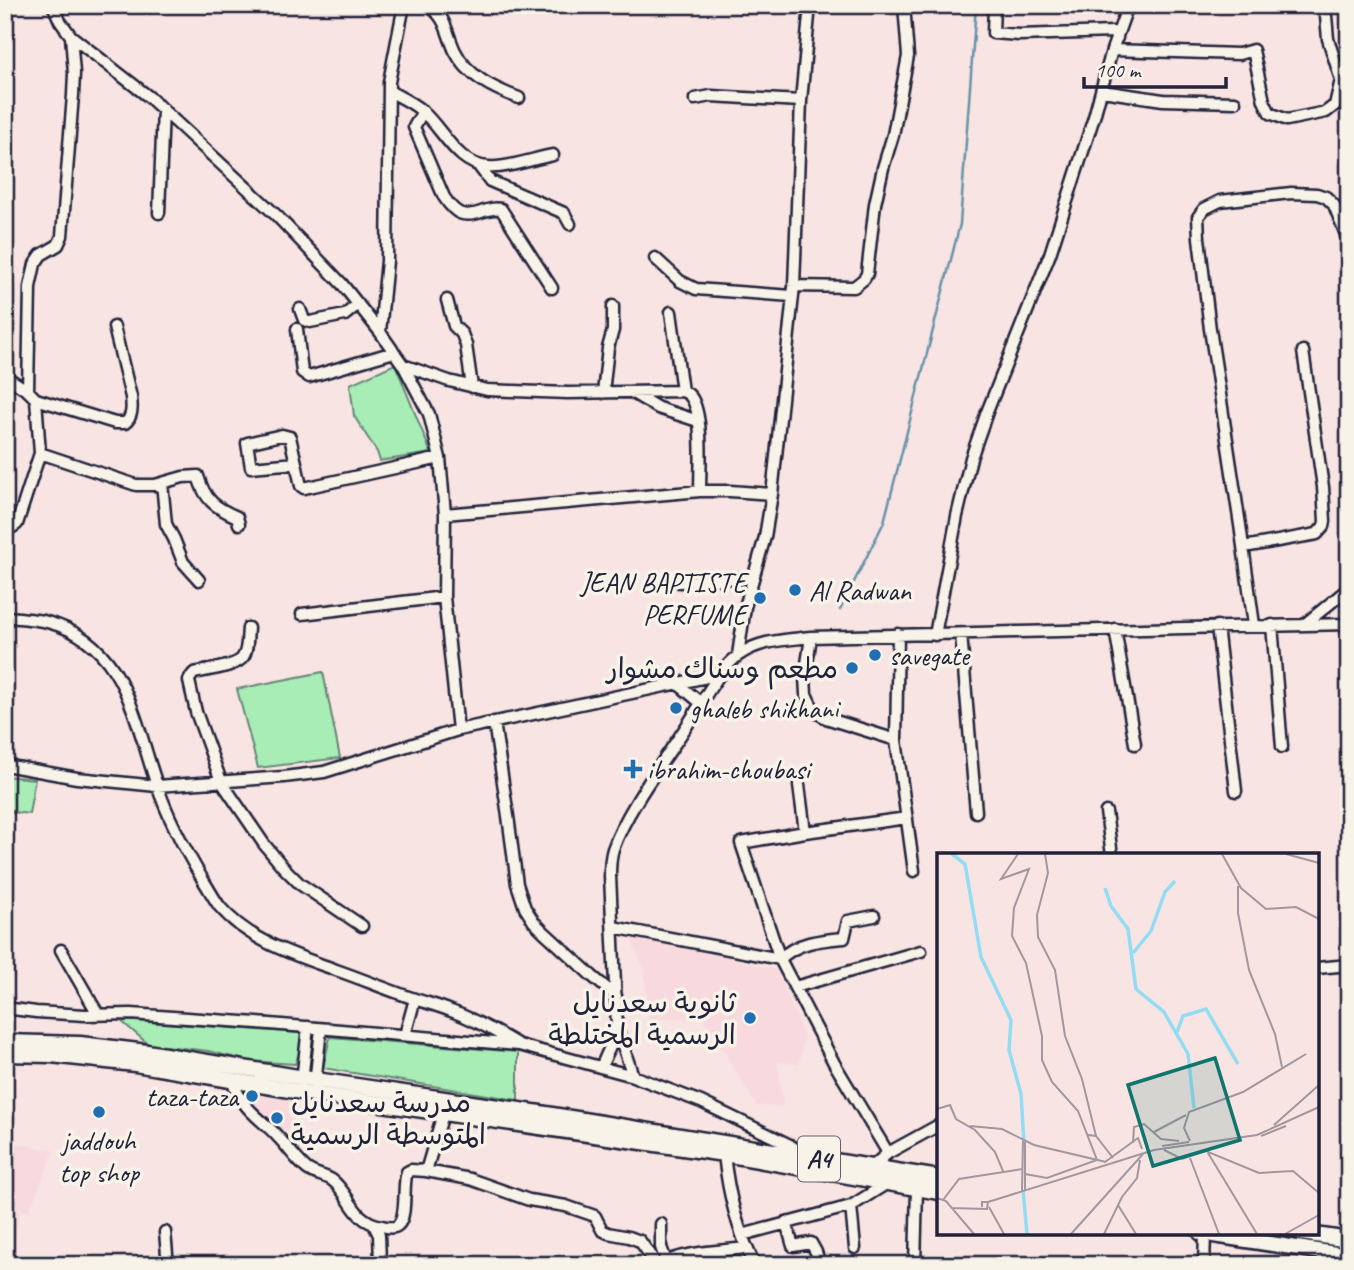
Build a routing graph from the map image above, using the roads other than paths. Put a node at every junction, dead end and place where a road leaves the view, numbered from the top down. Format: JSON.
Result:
{"nodes":[{"id":1,"x":53,"y":5,"type":"edge"},
{"id":2,"x":404,"y":5,"type":"edge"},
{"id":3,"x":428,"y":5,"type":"edge"},
{"id":4,"x":810,"y":5,"type":"edge"},
{"id":5,"x":904,"y":5,"type":"edge"},
{"id":6,"x":994,"y":5,"type":"edge"},
{"id":7,"x":1128,"y":5,"type":"edge"},
{"id":8,"x":1321,"y":5,"type":"edge"},
{"id":9,"x":71,"y":36,"type":"junction"},
{"id":10,"x":1117,"y":38,"type":"junction"},
{"id":11,"x":1112,"y":50,"type":"junction"},
{"id":12,"x":389,"y":91,"type":"junction"},
{"id":13,"x":1102,"y":91,"type":"junction"},
{"id":14,"x":519,"y":98,"type":"dead end"},
{"id":15,"x":695,"y":99,"type":"dead end"},
{"id":16,"x":801,"y":102,"type":"junction"},
{"id":17,"x":1236,"y":102,"type":"dead end"},
{"id":18,"x":163,"y":109,"type":"junction"},
{"id":19,"x":423,"y":111,"type":"junction"},
{"id":20,"x":553,"y":155,"type":"dead end"},
{"id":21,"x":477,"y":164,"type":"junction"},
{"id":22,"x":159,"y":213,"type":"dead end"},
{"id":23,"x":570,"y":224,"type":"dead end"},
{"id":24,"x":1349,"y":242,"type":"edge"},
{"id":25,"x":655,"y":258,"type":"dead end"},
{"id":26,"x":552,"y":288,"type":"dead end"},
{"id":27,"x":793,"y":291,"type":"junction"},
{"id":28,"x":447,"y":300,"type":"dead end"},
{"id":29,"x":358,"y":304,"type":"junction"},
{"id":30,"x":613,"y":306,"type":"dead end"},
{"id":31,"x":300,"y":309,"type":"dead end"},
{"id":32,"x":671,"y":312,"type":"dead end"},
{"id":33,"x":114,"y":327,"type":"dead end"},
{"id":34,"x":297,"y":328,"type":"dead end"},
{"id":35,"x":380,"y":332,"type":"junction"},
{"id":36,"x":1303,"y":351,"type":"dead end"},
{"id":37,"x":394,"y":352,"type":"junction"},
{"id":38,"x":403,"y":365,"type":"junction"},
{"id":39,"x":5,"y":376,"type":"edge"},
{"id":40,"x":472,"y":387,"type":"junction"},
{"id":41,"x":28,"y":391,"type":"junction"},
{"id":42,"x":682,"y":391,"type":"junction"},
{"id":43,"x":630,"y":392,"type":"junction"},
{"id":44,"x":603,"y":393,"type":"junction"},
{"id":45,"x":36,"y":399,"type":"junction"},
{"id":46,"x":698,"y":421,"type":"junction"},
{"id":47,"x":40,"y":453,"type":"junction"},
{"id":48,"x":440,"y":458,"type":"junction"},
{"id":49,"x":296,"y":463,"type":"junction"},
{"id":50,"x":162,"y":483,"type":"junction"},
{"id":51,"x":700,"y":491,"type":"junction"},
{"id":52,"x":772,"y":494,"type":"junction"},
{"id":53,"x":445,"y":514,"type":"junction"},
{"id":54,"x":239,"y":524,"type":"dead end"},
{"id":55,"x":5,"y":531,"type":"edge"},
{"id":56,"x":1244,"y":547,"type":"junction"},
{"id":57,"x":752,"y":577,"type":"junction"},
{"id":58,"x":199,"y":580,"type":"dead end"},
{"id":59,"x":680,"y":582,"type":"dead end"},
{"id":60,"x":1349,"y":588,"type":"edge"},
{"id":61,"x":444,"y":597,"type":"junction"},
{"id":62,"x":302,"y":614,"type":"dead end"},
{"id":63,"x":5,"y":617,"type":"edge"},
{"id":64,"x":1349,"y":624,"type":"edge"},
{"id":65,"x":1254,"y":625,"type":"junction"},
{"id":66,"x":1272,"y":625,"type":"junction"},
{"id":67,"x":1305,"y":625,"type":"junction"},
{"id":68,"x":1217,"y":626,"type":"junction"},
{"id":69,"x":248,"y":628,"type":"dead end"},
{"id":70,"x":1115,"y":629,"type":"junction"},
{"id":71,"x":898,"y":634,"type":"junction"},
{"id":72,"x":961,"y":634,"type":"junction"},
{"id":73,"x":935,"y":635,"type":"junction"},
{"id":74,"x":811,"y":637,"type":"junction"},
{"id":75,"x":738,"y":655,"type":"junction"},
{"id":76,"x":721,"y":674,"type":"junction"},
{"id":77,"x":678,"y":684,"type":"junction"},
{"id":78,"x":701,"y":703,"type":"junction"},
{"id":79,"x":494,"y":722,"type":"junction"},
{"id":80,"x":458,"y":730,"type":"junction"},
{"id":81,"x":896,"y":740,"type":"junction"},
{"id":82,"x":1135,"y":744,"type":"dead end"},
{"id":83,"x":1282,"y":747,"type":"dead end"},
{"id":84,"x":5,"y":765,"type":"edge"},
{"id":85,"x":221,"y":781,"type":"junction"},
{"id":86,"x":799,"y":785,"type":"dead end"},
{"id":87,"x":157,"y":786,"type":"junction"},
{"id":88,"x":1236,"y":791,"type":"dead end"},
{"id":89,"x":976,"y":812,"type":"dead end"},
{"id":90,"x":1106,"y":812,"type":"dead end"},
{"id":91,"x":906,"y":818,"type":"junction"},
{"id":92,"x":805,"y":832,"type":"junction"},
{"id":93,"x":1112,"y":853,"type":"edge"},
{"id":94,"x":914,"y":871,"type":"dead end"},
{"id":95,"x":874,"y":916,"type":"dead end"},
{"id":96,"x":362,"y":926,"type":"dead end"},
{"id":97,"x":613,"y":927,"type":"junction"},
{"id":98,"x":61,"y":950,"type":"dead end"},
{"id":99,"x":921,"y":951,"type":"dead end"},
{"id":100,"x":780,"y":959,"type":"junction"},
{"id":101,"x":1349,"y":964,"type":"edge"},
{"id":102,"x":1319,"y":968,"type":"edge"},
{"id":103,"x":795,"y":986,"type":"junction"},
{"id":104,"x":616,"y":996,"type":"junction"},
{"id":105,"x":415,"y":999,"type":"junction"},
{"id":106,"x":5,"y":1008,"type":"edge"},
{"id":107,"x":98,"y":1014,"type":"junction"},
{"id":108,"x":308,"y":1027,"type":"junction"},
{"id":109,"x":617,"y":1028,"type":"junction"},
{"id":110,"x":321,"y":1029,"type":"junction"},
{"id":111,"x":405,"y":1035,"type":"junction"},
{"id":112,"x":5,"y":1042,"type":"edge"},
{"id":113,"x":519,"y":1045,"type":"junction"},
{"id":114,"x":5,"y":1054,"type":"edge"},
{"id":115,"x":601,"y":1067,"type":"junction"},
{"id":116,"x":633,"y":1076,"type":"junction"},
{"id":117,"x":231,"y":1079,"type":"junction"},
{"id":118,"x":308,"y":1086,"type":"junction"},
{"id":119,"x":443,"y":1114,"type":"junction"},
{"id":120,"x":937,"y":1126,"type":"edge"},
{"id":121,"x":888,"y":1153,"type":"junction"},
{"id":122,"x":724,"y":1154,"type":"junction"},
{"id":123,"x":808,"y":1158,"type":"junction"},
{"id":124,"x":426,"y":1171,"type":"junction"},
{"id":125,"x":878,"y":1177,"type":"junction"},
{"id":126,"x":937,"y":1178,"type":"edge"},
{"id":127,"x":917,"y":1189,"type":"junction"},
{"id":128,"x":937,"y":1192,"type":"edge"},
{"id":129,"x":851,"y":1206,"type":"junction"},
{"id":130,"x":786,"y":1223,"type":"junction"},
{"id":131,"x":661,"y":1224,"type":"dead end"},
{"id":132,"x":374,"y":1225,"type":"junction"},
{"id":133,"x":165,"y":1231,"type":"dead end"},
{"id":134,"x":742,"y":1235,"type":"junction"},
{"id":135,"x":1203,"y":1235,"type":"edge"},
{"id":136,"x":1227,"y":1235,"type":"edge"},
{"id":137,"x":1298,"y":1238,"type":"edge"},
{"id":138,"x":1349,"y":1240,"type":"edge"},
{"id":139,"x":746,"y":1248,"type":"junction"},
{"id":140,"x":855,"y":1248,"type":"dead end"},
{"id":141,"x":1349,"y":1256,"type":"edge"},
{"id":142,"x":663,"y":1264,"type":"edge"},
{"id":143,"x":168,"y":1265,"type":"edge"},
{"id":144,"x":393,"y":1265,"type":"edge"},
{"id":145,"x":755,"y":1265,"type":"edge"},
{"id":146,"x":820,"y":1265,"type":"edge"},
{"id":147,"x":915,"y":1265,"type":"edge"},
{"id":148,"x":1204,"y":1265,"type":"edge"}],
"edges":[{"from":1,"to":9,"type":"street"},
{"from":2,"to":12,"type":"street"},
{"from":3,"to":14,"type":"street"},
{"from":4,"to":16,"type":"street"},
{"from":5,"to":27,"type":"street"},
{"from":6,"to":10,"type":"street"},
{"from":7,"to":10,"type":"street"},
{"from":8,"to":11,"type":"street"},
{"from":9,"to":18,"type":"street"},
{"from":9,"to":41,"type":"street"},
{"from":10,"to":11,"type":"street"},
{"from":11,"to":13,"type":"street"},
{"from":12,"to":19,"type":"street"},
{"from":12,"to":35,"type":"street"},
{"from":13,"to":17,"type":"street"},
{"from":13,"to":73,"type":"street"},
{"from":15,"to":16,"type":"street"},
{"from":16,"to":27,"type":"street"},
{"from":18,"to":22,"type":"street"},
{"from":18,"to":29,"type":"street"},
{"from":19,"to":21,"type":"street"},
{"from":19,"to":26,"type":"street"},
{"from":20,"to":21,"type":"street"},
{"from":21,"to":23,"type":"street"},
{"from":24,"to":56,"type":"street"},
{"from":25,"to":27,"type":"street"},
{"from":27,"to":52,"type":"street"},
{"from":28,"to":40,"type":"street"},
{"from":29,"to":31,"type":"street"},
{"from":29,"to":35,"type":"street"},
{"from":30,"to":44,"type":"street"},
{"from":32,"to":42,"type":"street"},
{"from":33,"to":45,"type":"street"},
{"from":34,"to":37,"type":"street"},
{"from":35,"to":37,"type":"street"},
{"from":36,"to":56,"type":"street"},
{"from":37,"to":38,"type":"street"},
{"from":38,"to":40,"type":"street"},
{"from":38,"to":48,"type":"street"},
{"from":39,"to":41,"type":"street"},
{"from":40,"to":44,"type":"street"},
{"from":41,"to":45,"type":"street"},
{"from":42,"to":43,"type":"street"},
{"from":42,"to":46,"type":"street"},
{"from":43,"to":44,"type":"street"},
{"from":43,"to":46,"type":"street"},
{"from":45,"to":47,"type":"street"},
{"from":46,"to":51,"type":"street"},
{"from":47,"to":50,"type":"street"},
{"from":47,"to":55,"type":"street"},
{"from":48,"to":49,"type":"street"},
{"from":48,"to":53,"type":"street"},
{"from":49,"to":49,"type":"street"},
{"from":50,"to":54,"type":"street"},
{"from":50,"to":58,"type":"street"},
{"from":51,"to":52,"type":"street"},
{"from":51,"to":53,"type":"street"},
{"from":52,"to":57,"type":"street"},
{"from":53,"to":61,"type":"street"},
{"from":56,"to":65,"type":"street"},
{"from":57,"to":59,"type":"street"},
{"from":57,"to":75,"type":"street"},
{"from":60,"to":67,"type":"street"},
{"from":61,"to":62,"type":"street"},
{"from":61,"to":80,"type":"street"},
{"from":63,"to":87,"type":"street"},
{"from":64,"to":67,"type":"street"},
{"from":65,"to":66,"type":"street"},
{"from":65,"to":68,"type":"street"},
{"from":66,"to":67,"type":"street"},
{"from":66,"to":83,"type":"street"},
{"from":68,"to":70,"type":"street"},
{"from":68,"to":88,"type":"street"},
{"from":69,"to":85,"type":"street"},
{"from":70,"to":72,"type":"street"},
{"from":70,"to":82,"type":"street"},
{"from":71,"to":73,"type":"street"},
{"from":71,"to":74,"type":"street"},
{"from":71,"to":81,"type":"street"},
{"from":72,"to":73,"type":"street"},
{"from":72,"to":89,"type":"street"},
{"from":74,"to":75,"type":"street"},
{"from":74,"to":81,"type":"street"},
{"from":75,"to":76,"type":"street"},
{"from":76,"to":77,"type":"street"},
{"from":76,"to":78,"type":"street"},
{"from":77,"to":78,"type":"street"},
{"from":77,"to":79,"type":"street"},
{"from":78,"to":97,"type":"street"},
{"from":79,"to":80,"type":"street"},
{"from":79,"to":104,"type":"street"},
{"from":80,"to":85,"type":"street"},
{"from":81,"to":91,"type":"street"},
{"from":84,"to":87,"type":"street"},
{"from":85,"to":87,"type":"street"},
{"from":85,"to":96,"type":"street"},
{"from":86,"to":92,"type":"street"},
{"from":87,"to":105,"type":"street"},
{"from":90,"to":93,"type":"street"},
{"from":91,"to":92,"type":"street"},
{"from":91,"to":94,"type":"street"},
{"from":92,"to":100,"type":"street"},
{"from":95,"to":100,"type":"street"},
{"from":97,"to":100,"type":"street"},
{"from":97,"to":104,"type":"street"},
{"from":98,"to":107,"type":"street"},
{"from":99,"to":103,"type":"street"},
{"from":100,"to":103,"type":"street"},
{"from":101,"to":102,"type":"street"},
{"from":103,"to":121,"type":"street"},
{"from":104,"to":109,"type":"street"},
{"from":105,"to":111,"type":"street"},
{"from":105,"to":113,"type":"street"},
{"from":106,"to":107,"type":"street"},
{"from":107,"to":108,"type":"street"},
{"from":108,"to":110,"type":"street"},
{"from":108,"to":118,"type":"street"},
{"from":109,"to":115,"type":"street"},
{"from":109,"to":116,"type":"street"},
{"from":110,"to":111,"type":"street"},
{"from":110,"to":118,"type":"street"},
{"from":111,"to":113,"type":"street"},
{"from":112,"to":118,"type":"highway","number":"A4"},
{"from":113,"to":115,"type":"street"},
{"from":114,"to":117,"type":"highway","number":"A4"},
{"from":115,"to":116,"type":"street"},
{"from":116,"to":123,"type":"street"},
{"from":117,"to":118,"type":"highway","number":"A4"},
{"from":117,"to":132,"type":"street"},
{"from":118,"to":119,"type":"highway","number":"A4"},
{"from":118,"to":123,"type":"highway","number":"A4"},
{"from":119,"to":122,"type":"highway","number":"A4"},
{"from":119,"to":124,"type":"street"},
{"from":120,"to":121,"type":"street"},
{"from":121,"to":125,"type":"street"},
{"from":122,"to":125,"type":"highway","number":"A4"},
{"from":122,"to":134,"type":"street"},
{"from":123,"to":125,"type":"highway","number":"A4"},
{"from":124,"to":132,"type":"street"},
{"from":124,"to":142,"type":"street"},
{"from":125,"to":126,"type":"highway","number":"A4"},
{"from":125,"to":127,"type":"highway","number":"A4"},
{"from":125,"to":129,"type":"street"},
{"from":127,"to":128,"type":"highway","number":"A4"},
{"from":127,"to":147,"type":"street"},
{"from":129,"to":130,"type":"street"},
{"from":129,"to":140,"type":"street"},
{"from":130,"to":134,"type":"street"},
{"from":130,"to":146,"type":"street"},
{"from":131,"to":142,"type":"street"},
{"from":132,"to":144,"type":"street"},
{"from":133,"to":143,"type":"street"},
{"from":134,"to":139,"type":"street"},
{"from":135,"to":148,"type":"street"},
{"from":136,"to":137,"type":"highway"},
{"from":137,"to":138,"type":"highway"},
{"from":137,"to":141,"type":"highway"},
{"from":139,"to":142,"type":"street"},
{"from":139,"to":145,"type":"street"}]}
